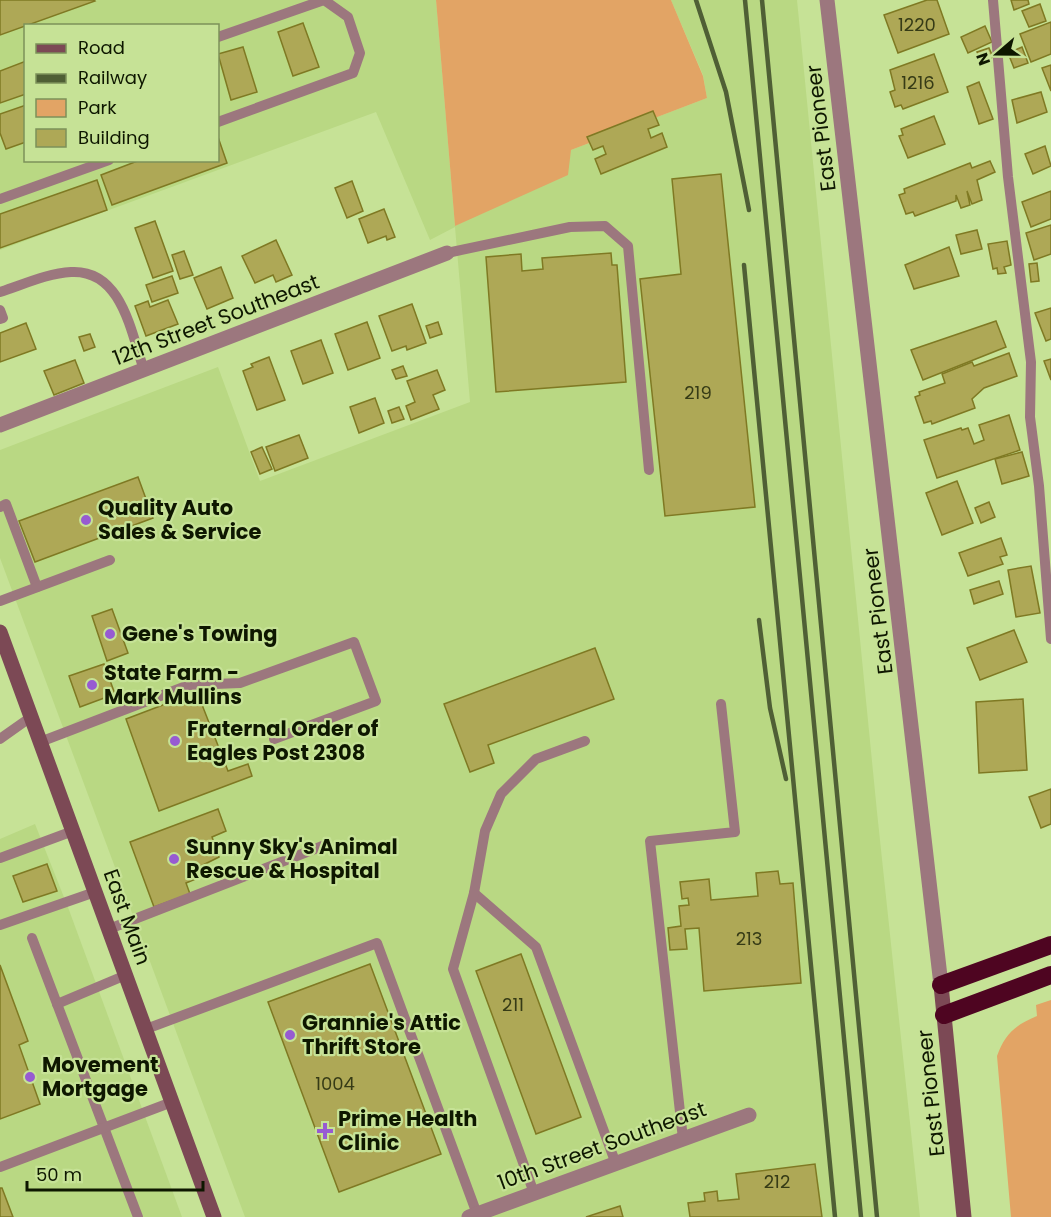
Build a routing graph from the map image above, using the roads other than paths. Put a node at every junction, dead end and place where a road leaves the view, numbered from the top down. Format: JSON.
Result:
{"nodes":[{"id":1,"x":827,"y":0,"type":"edge"},
{"id":2,"x":993,"y":0,"type":"edge"},
{"id":3,"x":219,"y":38,"type":"edge"},
{"id":4,"x":219,"y":122,"type":"edge"},
{"id":5,"x":103,"y":162,"type":"edge"},
{"id":6,"x":0,"y":199,"type":"edge"},
{"id":7,"x":447,"y":253,"type":"joint"},
{"id":8,"x":0,"y":292,"type":"edge"},
{"id":9,"x":0,"y":310,"type":"edge"},
{"id":10,"x":0,"y":319,"type":"edge"},
{"id":11,"x":144,"y":370,"type":"junction"},
{"id":12,"x":0,"y":425,"type":"edge"},
{"id":13,"x":649,"y":470,"type":"dead end"},
{"id":14,"x":0,"y":507,"type":"edge"},
{"id":15,"x":110,"y":560,"type":"dead end"},
{"id":16,"x":37,"y":587,"type":"junction"},
{"id":17,"x":0,"y":601,"type":"edge"},
{"id":18,"x":0,"y":632,"type":"edge"},
{"id":19,"x":1051,"y":639,"type":"edge"},
{"id":20,"x":721,"y":705,"type":"dead end"},
{"id":21,"x":31,"y":717,"type":"junction"},
{"id":22,"x":0,"y":739,"type":"edge"},
{"id":23,"x":274,"y":739,"type":"dead end"},
{"id":24,"x":585,"y":741,"type":"dead end"},
{"id":25,"x":40,"y":742,"type":"junction"},
{"id":26,"x":73,"y":831,"type":"junction"},
{"id":27,"x":325,"y":845,"type":"dead end"},
{"id":28,"x":0,"y":858,"type":"edge"},
{"id":29,"x":95,"y":892,"type":"junction"},
{"id":30,"x":474,"y":893,"type":"junction"},
{"id":31,"x":0,"y":925,"type":"edge"},
{"id":32,"x":109,"y":929,"type":"junction"},
{"id":33,"x":32,"y":938,"type":"dead end"},
{"id":34,"x":1051,"y":945,"type":"edge"},
{"id":35,"x":126,"y":975,"type":"junction"},
{"id":36,"x":1051,"y":975,"type":"edge"},
{"id":37,"x":941,"y":985,"type":"junction"},
{"id":38,"x":57,"y":1004,"type":"junction"},
{"id":39,"x":944,"y":1015,"type":"junction"},
{"id":40,"x":146,"y":1029,"type":"junction"},
{"id":41,"x":172,"y":1102,"type":"junction"},
{"id":42,"x":749,"y":1115,"type":"dead end"},
{"id":43,"x":104,"y":1128,"type":"junction"},
{"id":44,"x":683,"y":1139,"type":"junction"},
{"id":45,"x":616,"y":1164,"type":"junction"},
{"id":46,"x":0,"y":1167,"type":"edge"},
{"id":47,"x":534,"y":1193,"type":"junction"},
{"id":48,"x":473,"y":1216,"type":"edge"},
{"id":49,"x":138,"y":1217,"type":"edge"},
{"id":50,"x":214,"y":1217,"type":"edge"},
{"id":51,"x":964,"y":1217,"type":"edge"}],
"edges":[{"from":1,"to":37,"type":"street","name":"East Pioneer"},
{"from":2,"to":19,"type":"lane"},
{"from":3,"to":4,"type":"lane"},
{"from":5,"to":6,"type":"lane"},
{"from":7,"to":11,"type":"street","name":"12th Street Southeast"},
{"from":7,"to":13,"type":"lane"},
{"from":8,"to":11,"type":"lane"},
{"from":9,"to":10,"type":"lane"},
{"from":11,"to":12,"type":"street","name":"12th Street Southeast"},
{"from":14,"to":16,"type":"lane"},
{"from":15,"to":16,"type":"lane"},
{"from":16,"to":17,"type":"lane"},
{"from":18,"to":21,"type":"main road","name":"East Main"},
{"from":20,"to":44,"type":"lane"},
{"from":21,"to":22,"type":"lane"},
{"from":21,"to":25,"type":"main road","name":"East Main"},
{"from":23,"to":25,"type":"lane"},
{"from":24,"to":30,"type":"lane"},
{"from":25,"to":26,"type":"main road","name":"East Main"},
{"from":26,"to":28,"type":"lane"},
{"from":26,"to":29,"type":"main road","name":"East Main"},
{"from":27,"to":32,"type":"lane"},
{"from":29,"to":31,"type":"lane"},
{"from":29,"to":32,"type":"main road","name":"East Main"},
{"from":30,"to":45,"type":"lane"},
{"from":30,"to":47,"type":"lane"},
{"from":32,"to":35,"type":"main road","name":"East Main"},
{"from":33,"to":38,"type":"lane"},
{"from":34,"to":37,"type":"highway"},
{"from":35,"to":38,"type":"lane"},
{"from":35,"to":40,"type":"main road","name":"East Main"},
{"from":36,"to":39,"type":"highway"},
{"from":37,"to":39,"type":"main road","name":"East Pioneer"},
{"from":38,"to":43,"type":"lane"},
{"from":39,"to":51,"type":"main road","name":"East Pioneer"},
{"from":40,"to":41,"type":"main road","name":"East Main"},
{"from":40,"to":48,"type":"lane"},
{"from":41,"to":43,"type":"lane"},
{"from":41,"to":50,"type":"main road","name":"East Main"},
{"from":42,"to":44,"type":"street","name":"10th Street Southeast"},
{"from":43,"to":46,"type":"lane"},
{"from":43,"to":49,"type":"lane"},
{"from":44,"to":45,"type":"street","name":"10th Street Southeast"},
{"from":45,"to":47,"type":"street","name":"10th Street Southeast"},
{"from":47,"to":48,"type":"street","name":"10th Street Southeast"}]}
